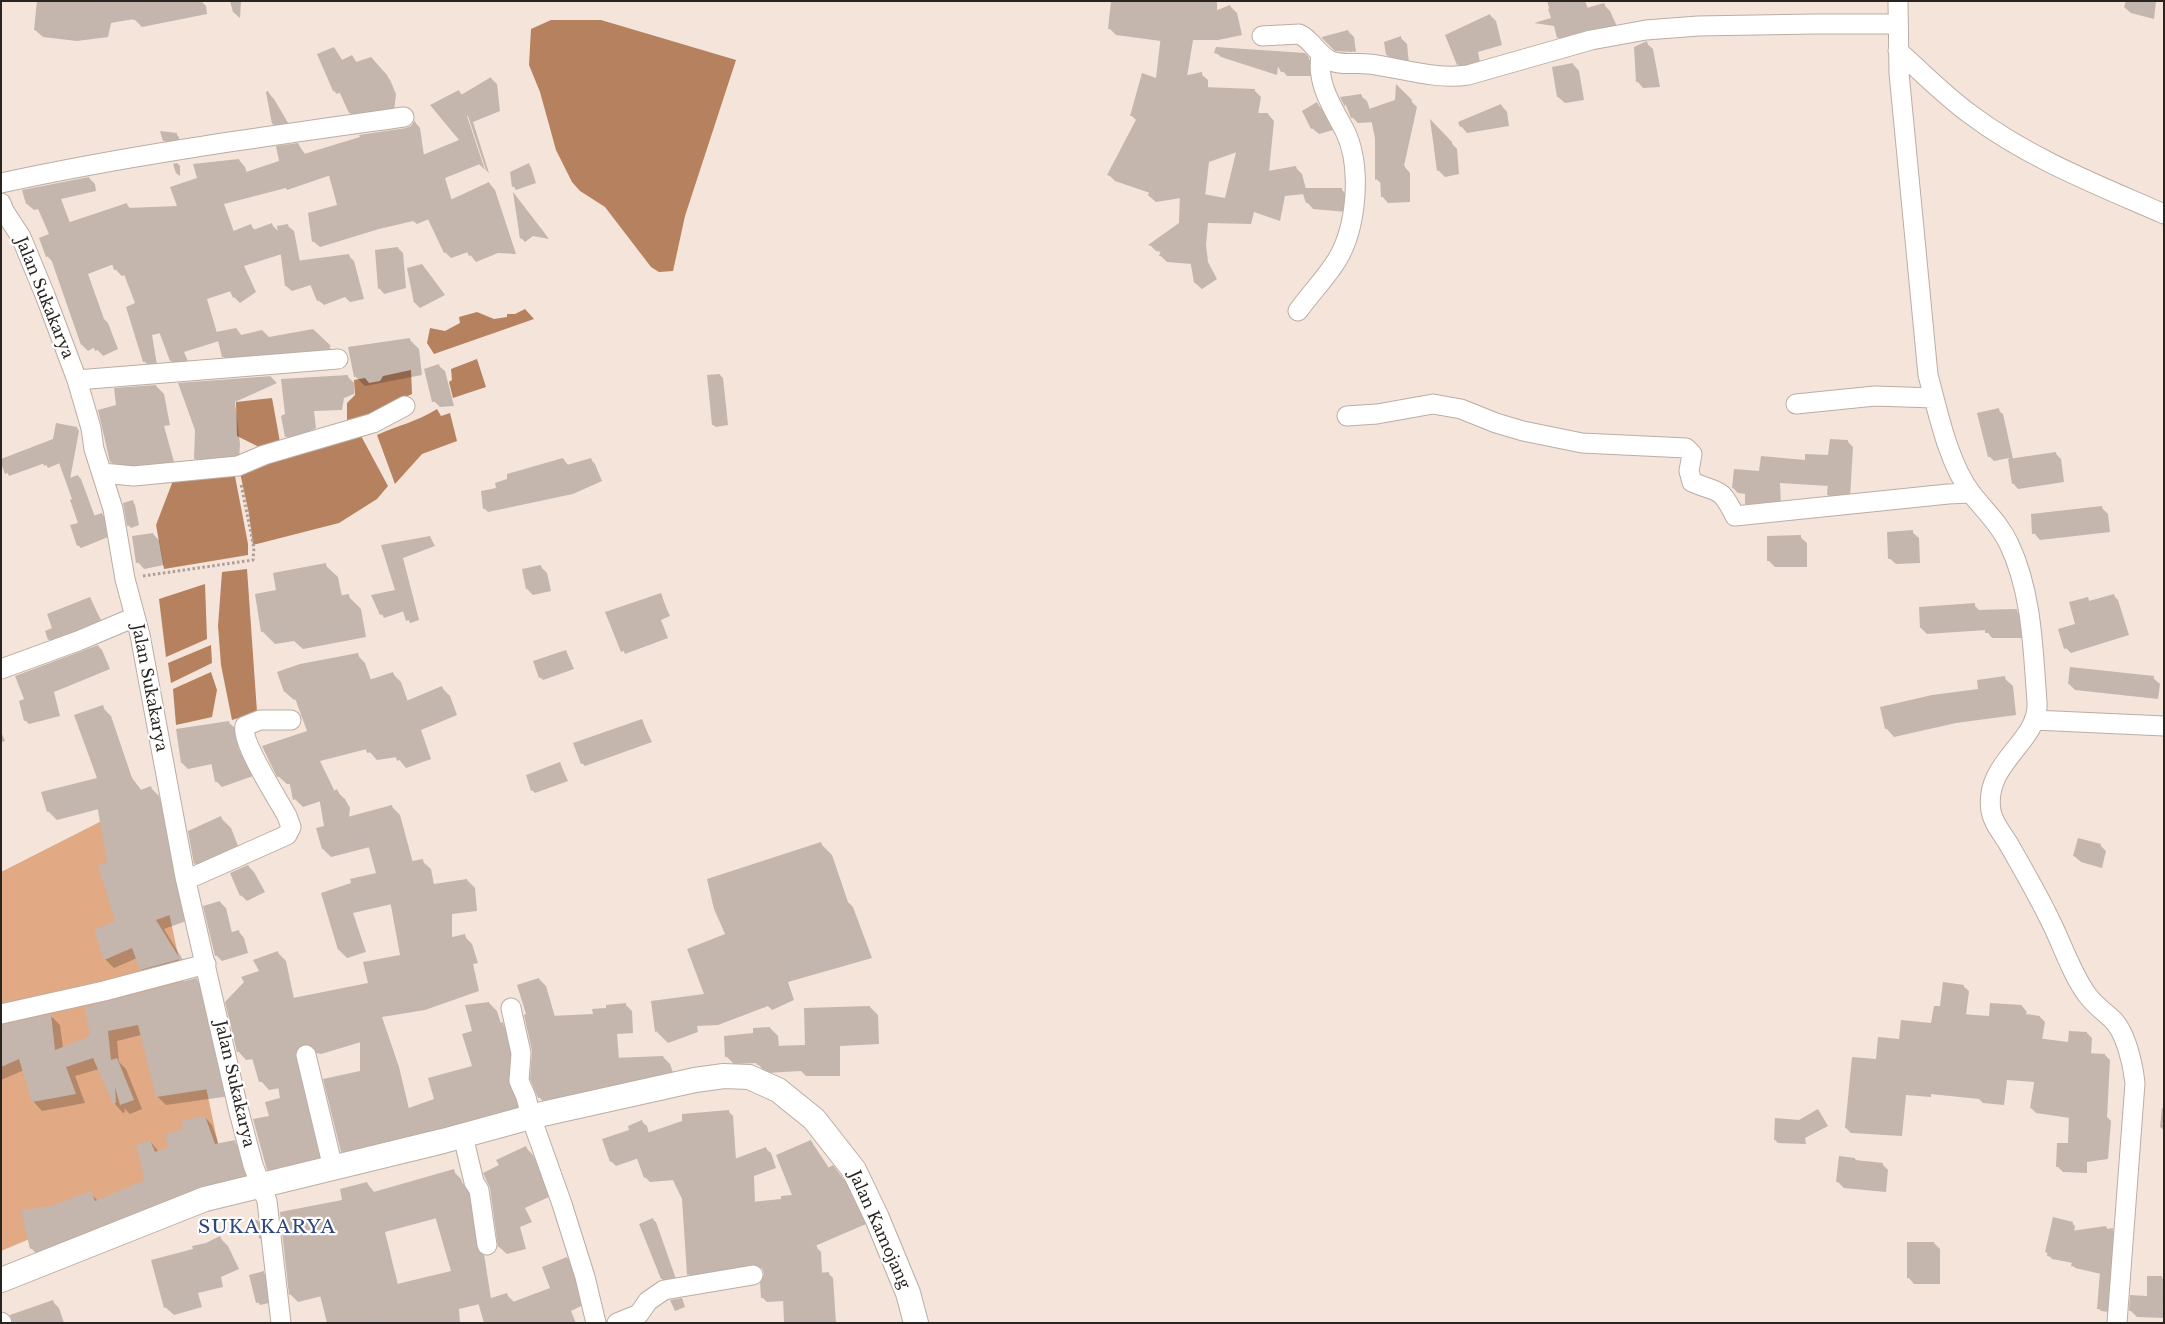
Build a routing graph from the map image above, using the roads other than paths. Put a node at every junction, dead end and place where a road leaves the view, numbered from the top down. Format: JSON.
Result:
{"nodes":[{"id":1,"x":1898,"y":1,"type":"edge"},
{"id":2,"x":1897,"y":24,"type":"junction"},
{"id":3,"x":1262,"y":36,"type":"dead end"},
{"id":4,"x":1898,"y":51,"type":"junction"},
{"id":5,"x":1321,"y":56,"type":"junction"},
{"id":6,"x":404,"y":117,"type":"dead end"},
{"id":7,"x":1,"y":183,"type":"edge"},
{"id":8,"x":1,"y":203,"type":"edge"},
{"id":9,"x":2164,"y":214,"type":"edge"},
{"id":10,"x":1298,"y":311,"type":"dead end"},
{"id":11,"x":338,"y":359,"type":"dead end"},
{"id":12,"x":77,"y":380,"type":"junction"},
{"id":13,"x":1934,"y":398,"type":"junction"},
{"id":14,"x":1796,"y":404,"type":"dead end"},
{"id":15,"x":405,"y":406,"type":"dead end"},
{"id":16,"x":1347,"y":416,"type":"dead end"},
{"id":17,"x":102,"y":473,"type":"junction"},
{"id":18,"x":1971,"y":494,"type":"junction"},
{"id":19,"x":134,"y":617,"type":"junction"},
{"id":20,"x":1,"y":669,"type":"edge"},
{"id":21,"x":291,"y":720,"type":"dead end"},
{"id":22,"x":2034,"y":720,"type":"junction"},
{"id":23,"x":2164,"y":726,"type":"edge"},
{"id":24,"x":186,"y":880,"type":"junction"},
{"id":25,"x":206,"y":964,"type":"junction"},
{"id":26,"x":511,"y":1008,"type":"dead end"},
{"id":27,"x":1,"y":1014,"type":"edge"},
{"id":28,"x":306,"y":1055,"type":"dead end"},
{"id":29,"x":531,"y":1117,"type":"junction"},
{"id":30,"x":462,"y":1136,"type":"junction"},
{"id":31,"x":333,"y":1168,"type":"junction"},
{"id":32,"x":260,"y":1186,"type":"junction"},
{"id":33,"x":487,"y":1245,"type":"dead end"},
{"id":34,"x":754,"y":1275,"type":"dead end"},
{"id":35,"x":1,"y":1280,"type":"edge"},
{"id":36,"x":281,"y":1323,"type":"edge"},
{"id":37,"x":596,"y":1323,"type":"edge"},
{"id":38,"x":617,"y":1323,"type":"edge"},
{"id":39,"x":916,"y":1323,"type":"edge"},
{"id":40,"x":2118,"y":1323,"type":"edge"}],
"edges":[{"from":1,"to":2,"type":"street"},
{"from":2,"to":4,"type":"street"},
{"from":2,"to":5,"type":"street"},
{"from":3,"to":5,"type":"street"},
{"from":4,"to":9,"type":"street"},
{"from":4,"to":13,"type":"street"},
{"from":5,"to":10,"type":"street"},
{"from":6,"to":7,"type":"street"},
{"from":8,"to":12,"type":"street","name":"Jalan Sukakarya"},
{"from":11,"to":12,"type":"street"},
{"from":12,"to":17,"type":"street","name":"Jalan Sukakarya"},
{"from":13,"to":14,"type":"street"},
{"from":13,"to":18,"type":"street"},
{"from":15,"to":17,"type":"street"},
{"from":16,"to":18,"type":"street"},
{"from":17,"to":19,"type":"street","name":"Jalan Sukakarya"},
{"from":18,"to":22,"type":"street"},
{"from":19,"to":20,"type":"street"},
{"from":19,"to":24,"type":"street","name":"Jalan Sukakarya"},
{"from":21,"to":24,"type":"street"},
{"from":22,"to":23,"type":"street"},
{"from":22,"to":40,"type":"street"},
{"from":24,"to":25,"type":"street","name":"Jalan Sukakarya"},
{"from":25,"to":27,"type":"street"},
{"from":25,"to":32,"type":"street","name":"Jalan Sukakarya"},
{"from":26,"to":29,"type":"street"},
{"from":28,"to":31,"type":"street"},
{"from":29,"to":30,"type":"main road","name":"Jalan Kamojang"},
{"from":29,"to":37,"type":"street"},
{"from":29,"to":39,"type":"main road","name":"Jalan Kamojang"},
{"from":30,"to":31,"type":"main road","name":"Jalan Kamojang"},
{"from":30,"to":33,"type":"street"},
{"from":31,"to":32,"type":"main road","name":"Jalan Kamojang"},
{"from":32,"to":35,"type":"main road","name":"Jalan Kamojang"},
{"from":32,"to":36,"type":"street","name":"Jalan Sukakarya"},
{"from":34,"to":38,"type":"street"}]}
